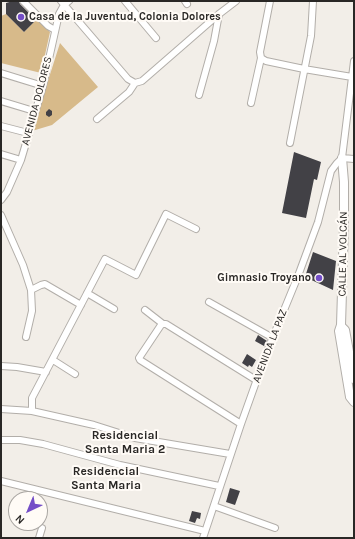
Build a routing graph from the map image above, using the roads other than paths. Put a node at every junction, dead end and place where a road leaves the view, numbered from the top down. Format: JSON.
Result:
{"nodes":[{"id":1,"x":23,"y":1,"type":"edge"},
{"id":2,"x":125,"y":1,"type":"edge"},
{"id":3,"x":236,"y":1,"type":"edge"},
{"id":4,"x":270,"y":1,"type":"edge"},
{"id":5,"x":313,"y":1,"type":"edge"},
{"id":6,"x":65,"y":2,"type":"edge"},
{"id":7,"x":219,"y":14,"type":"junction"},
{"id":8,"x":55,"y":30,"type":"junction"},
{"id":9,"x":156,"y":38,"type":"dead end"},
{"id":10,"x":261,"y":58,"type":"junction"},
{"id":11,"x":354,"y":61,"type":"edge"},
{"id":12,"x":304,"y":69,"type":"junction"},
{"id":13,"x":1,"y":73,"type":"edge"},
{"id":14,"x":352,"y":77,"type":"junction"},
{"id":15,"x":135,"y":83,"type":"junction"},
{"id":16,"x":43,"y":86,"type":"junction"},
{"id":17,"x":199,"y":95,"type":"dead end"},
{"id":18,"x":1,"y":101,"type":"edge"},
{"id":19,"x":251,"y":102,"type":"dead end"},
{"id":20,"x":352,"y":107,"type":"edge"},
{"id":21,"x":34,"y":111,"type":"junction"},
{"id":22,"x":97,"y":119,"type":"dead end"},
{"id":23,"x":1,"y":126,"type":"edge"},
{"id":24,"x":28,"y":133,"type":"junction"},
{"id":25,"x":290,"y":144,"type":"dead end"},
{"id":26,"x":1,"y":154,"type":"edge"},
{"id":27,"x":342,"y":158,"type":"junction"},
{"id":28,"x":354,"y":159,"type":"edge"},
{"id":29,"x":21,"y":160,"type":"junction"},
{"id":30,"x":4,"y":191,"type":"edge"},
{"id":31,"x":1,"y":200,"type":"edge"},
{"id":32,"x":1,"y":215,"type":"edge"},
{"id":33,"x":196,"y":229,"type":"dead end"},
{"id":34,"x":31,"y":290,"type":"junction"},
{"id":35,"x":87,"y":293,"type":"junction"},
{"id":36,"x":209,"y":302,"type":"dead end"},
{"id":37,"x":81,"y":305,"type":"junction"},
{"id":38,"x":114,"y":308,"type":"dead end"},
{"id":39,"x":145,"y":310,"type":"dead end"},
{"id":40,"x":163,"y":324,"type":"junction"},
{"id":41,"x":341,"y":326,"type":"junction"},
{"id":42,"x":26,"y":337,"type":"dead end"},
{"id":43,"x":273,"y":338,"type":"junction"},
{"id":44,"x":52,"y":360,"type":"junction"},
{"id":45,"x":1,"y":366,"type":"edge"},
{"id":46,"x":46,"y":372,"type":"junction"},
{"id":47,"x":75,"y":374,"type":"dead end"},
{"id":48,"x":354,"y":374,"type":"edge"},
{"id":49,"x":256,"y":380,"type":"junction"},
{"id":50,"x":354,"y":402,"type":"edge"},
{"id":51,"x":1,"y":409,"type":"edge"},
{"id":52,"x":32,"y":411,"type":"junction"},
{"id":53,"x":241,"y":424,"type":"junction"},
{"id":54,"x":1,"y":440,"type":"edge"},
{"id":55,"x":230,"y":454,"type":"junction"},
{"id":56,"x":1,"y":481,"type":"edge"},
{"id":57,"x":219,"y":486,"type":"junction"},
{"id":58,"x":214,"y":506,"type":"junction"},
{"id":59,"x":275,"y":528,"type":"dead end"},
{"id":60,"x":205,"y":531,"type":"junction"},
{"id":61,"x":203,"y":538,"type":"edge"}],
"edges":[{"from":1,"to":8,"type":"street"},
{"from":2,"to":9,"type":"street"},
{"from":3,"to":7,"type":"street"},
{"from":4,"to":10,"type":"street"},
{"from":5,"to":12,"type":"street"},
{"from":6,"to":8,"type":"street","name":"AVENIDA DOLORES"},
{"from":6,"to":15,"type":"street"},
{"from":7,"to":15,"type":"street"},
{"from":7,"to":17,"type":"street"},
{"from":8,"to":16,"type":"street","name":"AVENIDA DOLORES"},
{"from":10,"to":12,"type":"street"},
{"from":10,"to":19,"type":"street"},
{"from":11,"to":14,"type":"street"},
{"from":12,"to":14,"type":"street"},
{"from":12,"to":25,"type":"street"},
{"from":13,"to":16,"type":"street"},
{"from":14,"to":20,"type":"street"},
{"from":15,"to":22,"type":"street"},
{"from":16,"to":21,"type":"street","name":"AVENIDA DOLORES"},
{"from":18,"to":21,"type":"street"},
{"from":20,"to":27,"type":"street"},
{"from":21,"to":24,"type":"street","name":"AVENIDA DOLORES"},
{"from":23,"to":24,"type":"street"},
{"from":24,"to":29,"type":"street","name":"AVENIDA DOLORES"},
{"from":26,"to":29,"type":"street"},
{"from":27,"to":28,"type":"street"},
{"from":27,"to":41,"type":"main road","name":"CALLE AL VOLCÁN"},
{"from":27,"to":43,"type":"street","name":"AVENIDA LA PAZ"},
{"from":29,"to":30,"type":"street","name":"AVENIDA DOLORES"},
{"from":30,"to":31,"type":"street","name":"AVENIDA DOLORES"},
{"from":32,"to":34,"type":"street"},
{"from":33,"to":35,"type":"street"},
{"from":34,"to":37,"type":"street"},
{"from":34,"to":42,"type":"street"},
{"from":35,"to":37,"type":"street"},
{"from":35,"to":38,"type":"street"},
{"from":36,"to":43,"type":"street"},
{"from":37,"to":44,"type":"street"},
{"from":39,"to":40,"type":"street"},
{"from":40,"to":49,"type":"street"},
{"from":40,"to":53,"type":"street"},
{"from":41,"to":48,"type":"main road","name":"CALLE AL VOLCÁN"},
{"from":41,"to":50,"type":"main road","name":"CALLE AL VOLCÁN"},
{"from":43,"to":49,"type":"street","name":"AVENIDA LA PAZ"},
{"from":44,"to":46,"type":"street"},
{"from":44,"to":47,"type":"street"},
{"from":45,"to":46,"type":"street"},
{"from":46,"to":52,"type":"street"},
{"from":49,"to":53,"type":"street","name":"AVENIDA LA PAZ"},
{"from":51,"to":52,"type":"street"},
{"from":52,"to":55,"type":"street"},
{"from":53,"to":55,"type":"street","name":"AVENIDA LA PAZ"},
{"from":54,"to":57,"type":"street"},
{"from":55,"to":57,"type":"street","name":"AVENIDA LA PAZ"},
{"from":56,"to":60,"type":"street"},
{"from":57,"to":58,"type":"street","name":"AVENIDA LA PAZ"},
{"from":58,"to":59,"type":"street"},
{"from":58,"to":60,"type":"street","name":"AVENIDA LA PAZ"},
{"from":60,"to":61,"type":"street","name":"AVENIDA LA PAZ"}]}
